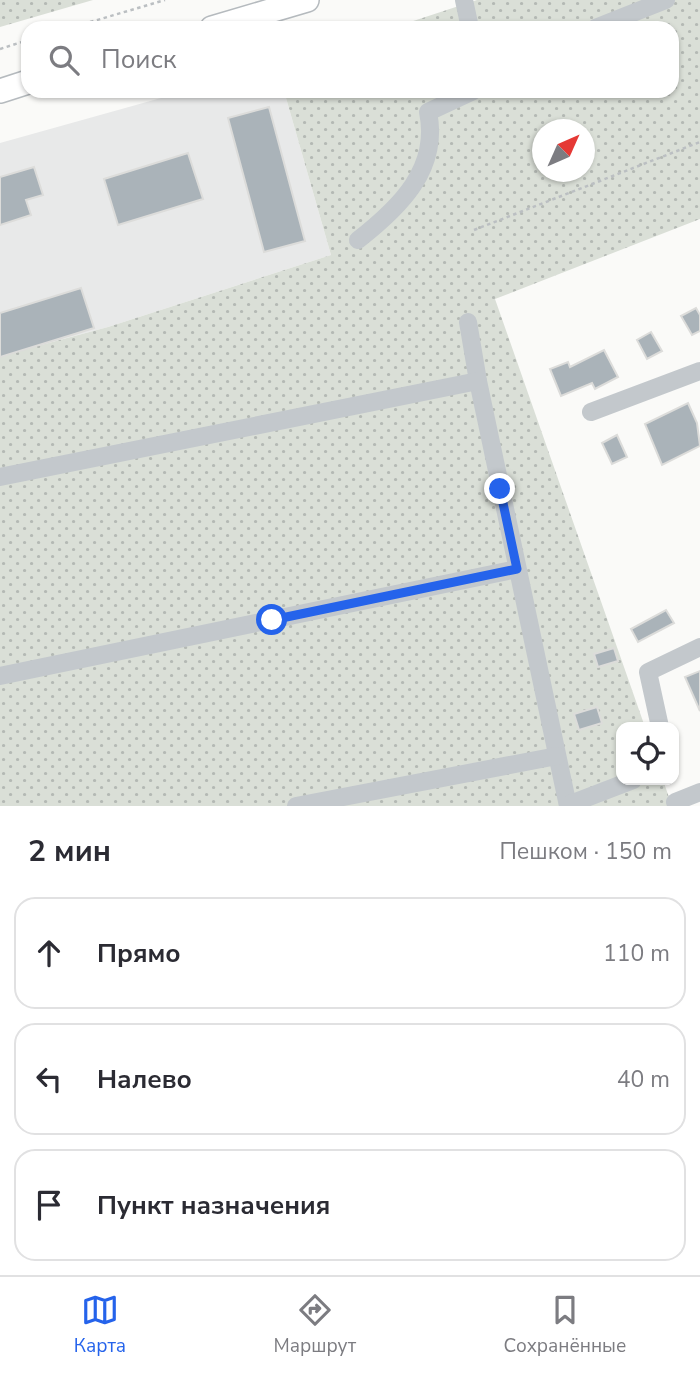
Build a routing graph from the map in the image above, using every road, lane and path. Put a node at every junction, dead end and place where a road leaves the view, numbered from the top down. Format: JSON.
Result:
{"nodes":[{"id":1,"x":166,"y":0,"type":"edge"},
{"id":2,"x":307,"y":0,"type":"edge"},
{"id":3,"x":464,"y":0,"type":"edge"},
{"id":4,"x":666,"y":0,"type":"edge"},
{"id":5,"x":94,"y":21,"type":"edge"},
{"id":6,"x":236,"y":21,"type":"edge"},
{"id":7,"x":468,"y":21,"type":"edge"},
{"id":8,"x":613,"y":21,"type":"edge"},
{"id":9,"x":21,"y":42,"type":"edge"},
{"id":10,"x":0,"y":49,"type":"edge"},
{"id":11,"x":21,"y":84,"type":"edge"},
{"id":12,"x":0,"y":91,"type":"edge"},
{"id":13,"x":458,"y":98,"type":"edge"},
{"id":14,"x":700,"y":142,"type":"edge"},
{"id":15,"x":474,"y":230,"type":"dead end"},
{"id":16,"x":358,"y":240,"type":"dead end"},
{"id":17,"x":468,"y":322,"type":"dead end"},
{"id":18,"x":700,"y":371,"type":"edge"},
{"id":19,"x":478,"y":381,"type":"junction"},
{"id":20,"x":591,"y":412,"type":"dead end"},
{"id":21,"x":0,"y":477,"type":"edge"},
{"id":22,"x":517,"y":569,"type":"junction"},
{"id":23,"x":700,"y":647,"type":"edge"},
{"id":24,"x":0,"y":676,"type":"edge"},
{"id":25,"x":659,"y":722,"type":"edge"},
{"id":26,"x":557,"y":757,"type":"junction"},
{"id":27,"x":620,"y":785,"type":"edge"},
{"id":28,"x":700,"y":792,"type":"edge"},
{"id":29,"x":675,"y":802,"type":"dead end"},
{"id":30,"x":296,"y":806,"type":"edge"},
{"id":31,"x":568,"y":806,"type":"edge"}],
"edges":[{"from":1,"to":5,"type":"path"},
{"from":2,"to":6,"type":"main road"},
{"from":3,"to":7,"type":"street"},
{"from":4,"to":8,"type":"street"},
{"from":9,"to":10,"type":"path"},
{"from":11,"to":12,"type":"main road"},
{"from":13,"to":16,"type":"street"},
{"from":14,"to":15,"type":"path"},
{"from":17,"to":19,"type":"street"},
{"from":18,"to":20,"type":"street"},
{"from":19,"to":21,"type":"street"},
{"from":19,"to":22,"type":"street"},
{"from":22,"to":24,"type":"street"},
{"from":22,"to":26,"type":"street"},
{"from":23,"to":25,"type":"street"},
{"from":26,"to":30,"type":"street"},
{"from":26,"to":31,"type":"street"},
{"from":27,"to":31,"type":"street"},
{"from":28,"to":29,"type":"street"}]}
